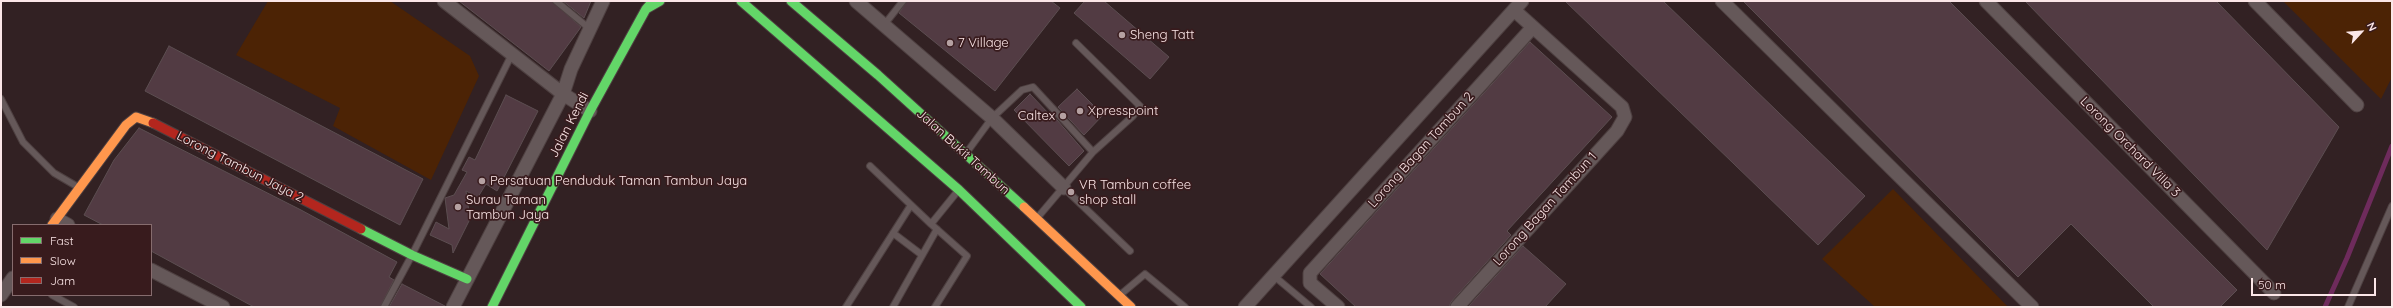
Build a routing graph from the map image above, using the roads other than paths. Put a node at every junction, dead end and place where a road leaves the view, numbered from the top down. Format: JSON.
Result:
{"nodes":[{"id":1,"x":444,"y":1,"type":"edge"},
{"id":2,"x":556,"y":1,"type":"edge"},
{"id":3,"x":603,"y":1,"type":"edge"},
{"id":4,"x":653,"y":1,"type":"edge"},
{"id":5,"x":660,"y":1,"type":"edge"},
{"id":6,"x":741,"y":1,"type":"edge"},
{"id":7,"x":791,"y":1,"type":"edge"},
{"id":8,"x":856,"y":1,"type":"edge"},
{"id":9,"x":903,"y":1,"type":"edge"},
{"id":10,"x":1722,"y":1,"type":"edge"},
{"id":11,"x":1986,"y":1,"type":"edge"},
{"id":12,"x":2255,"y":1,"type":"edge"},
{"id":13,"x":647,"y":5,"type":"edge"},
{"id":14,"x":1518,"y":6,"type":"edge"},
{"id":15,"x":884,"y":25,"type":"junction"},
{"id":16,"x":1532,"y":27,"type":"junction"},
{"id":17,"x":591,"y":30,"type":"junction"},
{"id":18,"x":1076,"y":43,"type":"dead end"},
{"id":19,"x":512,"y":54,"type":"junction"},
{"id":20,"x":563,"y":94,"type":"junction"},
{"id":21,"x":1,"y":99,"type":"edge"},
{"id":22,"x":2357,"y":105,"type":"dead end"},
{"id":23,"x":590,"y":111,"type":"junction"},
{"id":24,"x":992,"y":118,"type":"junction"},
{"id":25,"x":1093,"y":152,"type":"junction"},
{"id":26,"x":965,"y":154,"type":"junction"},
{"id":27,"x":870,"y":166,"type":"dead end"},
{"id":28,"x":79,"y":188,"type":"junction"},
{"id":29,"x":1064,"y":188,"type":"junction"},
{"id":30,"x":959,"y":190,"type":"junction"},
{"id":31,"x":911,"y":205,"type":"junction"},
{"id":32,"x":2392,"y":206,"type":"edge"},
{"id":33,"x":1037,"y":219,"type":"junction"},
{"id":34,"x":59,"y":223,"type":"edge"},
{"id":35,"x":2385,"y":223,"type":"junction"},
{"id":36,"x":931,"y":224,"type":"junction"},
{"id":37,"x":2392,"y":224,"type":"edge"},
{"id":38,"x":937,"y":230,"type":"junction"},
{"id":39,"x":893,"y":233,"type":"junction"},
{"id":40,"x":1130,"y":251,"type":"dead end"},
{"id":41,"x":412,"y":255,"type":"junction"},
{"id":42,"x":922,"y":256,"type":"junction"},
{"id":43,"x":152,"y":271,"type":"edge"},
{"id":44,"x":1274,"y":276,"type":"junction"},
{"id":45,"x":12,"y":279,"type":"edge"},
{"id":46,"x":467,"y":279,"type":"junction"},
{"id":47,"x":2274,"y":293,"type":"dead end"},
{"id":48,"x":1,"y":294,"type":"edge"},
{"id":49,"x":54,"y":296,"type":"edge"},
{"id":50,"x":1119,"y":296,"type":"junction"},
{"id":51,"x":74,"y":307,"type":"edge"},
{"id":52,"x":223,"y":307,"type":"edge"},
{"id":53,"x":384,"y":307,"type":"edge"},
{"id":54,"x":452,"y":307,"type":"edge"},
{"id":55,"x":492,"y":307,"type":"edge"},
{"id":56,"x":846,"y":307,"type":"edge"},
{"id":57,"x":892,"y":307,"type":"edge"},
{"id":58,"x":935,"y":307,"type":"edge"},
{"id":59,"x":1081,"y":307,"type":"edge"},
{"id":60,"x":1131,"y":307,"type":"edge"},
{"id":61,"x":1184,"y":307,"type":"edge"},
{"id":62,"x":1245,"y":307,"type":"edge"},
{"id":63,"x":1311,"y":307,"type":"edge"},
{"id":64,"x":1338,"y":307,"type":"edge"},
{"id":65,"x":1457,"y":307,"type":"edge"},
{"id":66,"x":2032,"y":307,"type":"edge"},
{"id":67,"x":2348,"y":307,"type":"edge"}],
"edges":[{"from":1,"to":19,"type":"street"},
{"from":2,"to":17,"type":"lane"},
{"from":3,"to":17,"type":"street"},
{"from":4,"to":13,"type":"main road","name":"Jalan Kendi"},
{"from":5,"to":13,"type":"main road"},
{"from":6,"to":30,"type":"main road"},
{"from":7,"to":26,"type":"main road","name":"Jalan Bukit Tambun"},
{"from":8,"to":15,"type":"street"},
{"from":9,"to":15,"type":"lane"},
{"from":10,"to":66,"type":"street"},
{"from":11,"to":47,"type":"street","name":"Lorong Orchard Villa 3"},
{"from":12,"to":22,"type":"street"},
{"from":13,"to":23,"type":"main road","name":"Jalan Kendi"},
{"from":14,"to":16,"type":"street"},
{"from":14,"to":44,"type":"street"},
{"from":15,"to":24,"type":"street"},
{"from":16,"to":64,"type":"street","name":"Lorong Bagan Tambun 2"},
{"from":16,"to":65,"type":"street","name":"Lorong Bagan Tambun 1"},
{"from":17,"to":20,"type":"street"},
{"from":18,"to":25,"type":"lane"},
{"from":19,"to":20,"type":"street"},
{"from":19,"to":41,"type":"lane"},
{"from":20,"to":23,"type":"street"},
{"from":20,"to":46,"type":"street"},
{"from":21,"to":28,"type":"lane"},
{"from":23,"to":55,"type":"main road","name":"Jalan Kendi"},
{"from":24,"to":25,"type":"lane"},
{"from":24,"to":26,"type":"lane"},
{"from":24,"to":29,"type":"street"},
{"from":25,"to":29,"type":"lane"},
{"from":26,"to":33,"type":"main road","name":"Jalan Bukit Tambun"},
{"from":27,"to":31,"type":"lane"},
{"from":28,"to":34,"type":"main road","name":"Lorong Tambun Jaya 2"},
{"from":28,"to":41,"type":"main road","name":"Lorong Tambun Jaya 2"},
{"from":29,"to":33,"type":"lane"},
{"from":29,"to":40,"type":"lane"},
{"from":30,"to":36,"type":"lane"},
{"from":30,"to":59,"type":"main road"},
{"from":31,"to":36,"type":"lane"},
{"from":31,"to":39,"type":"lane"},
{"from":32,"to":35,"type":"lane"},
{"from":33,"to":50,"type":"main road","name":"Jalan Bukit Tambun"},
{"from":35,"to":37,"type":"lane"},
{"from":35,"to":67,"type":"lane"},
{"from":36,"to":38,"type":"lane"},
{"from":38,"to":42,"type":"lane"},
{"from":38,"to":58,"type":"lane"},
{"from":39,"to":42,"type":"lane"},
{"from":39,"to":56,"type":"lane"},
{"from":41,"to":46,"type":"main road","name":"Lorong Tambun Jaya 2"},
{"from":41,"to":53,"type":"lane"},
{"from":42,"to":57,"type":"lane"},
{"from":43,"to":52,"type":"street"},
{"from":44,"to":62,"type":"street"},
{"from":44,"to":63,"type":"lane"},
{"from":45,"to":48,"type":"street"},
{"from":46,"to":54,"type":"street"},
{"from":49,"to":51,"type":"lane"},
{"from":50,"to":60,"type":"main road","name":"Jalan Bukit Tambun"},
{"from":50,"to":61,"type":"lane"}]}
